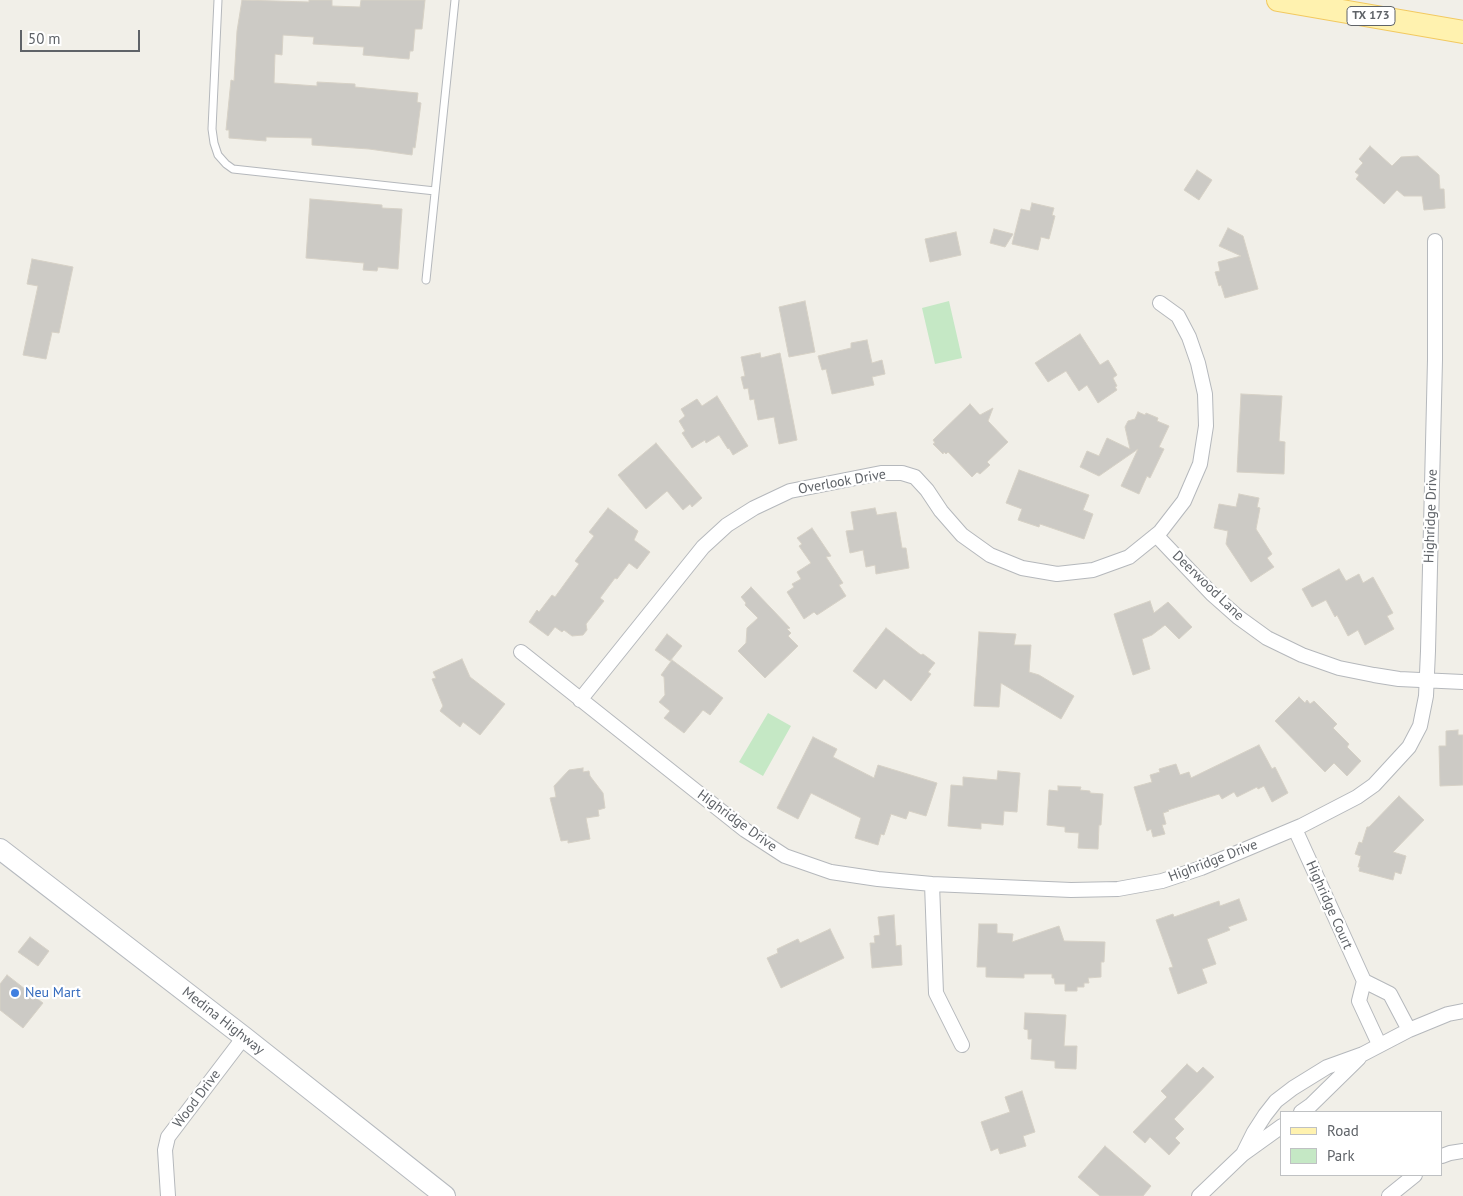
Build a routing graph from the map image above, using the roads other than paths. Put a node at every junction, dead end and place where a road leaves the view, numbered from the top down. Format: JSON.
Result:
{"nodes":[{"id":1,"x":218,"y":0,"type":"edge"},
{"id":2,"x":455,"y":0,"type":"edge"},
{"id":3,"x":1278,"y":0,"type":"edge"},
{"id":4,"x":1463,"y":32,"type":"edge"},
{"id":5,"x":435,"y":191,"type":"junction"},
{"id":6,"x":1435,"y":241,"type":"dead end"},
{"id":7,"x":426,"y":280,"type":"dead end"},
{"id":8,"x":1160,"y":303,"type":"dead end"},
{"id":9,"x":1156,"y":535,"type":"junction"},
{"id":10,"x":521,"y":652,"type":"dead end"},
{"id":11,"x":1426,"y":680,"type":"junction"},
{"id":12,"x":1463,"y":682,"type":"edge"},
{"id":13,"x":580,"y":700,"type":"junction"},
{"id":14,"x":1295,"y":829,"type":"junction"},
{"id":15,"x":0,"y":849,"type":"edge"},
{"id":16,"x":932,"y":884,"type":"junction"},
{"id":17,"x":1364,"y":981,"type":"junction"},
{"id":18,"x":1463,"y":1012,"type":"edge"},
{"id":19,"x":1409,"y":1030,"type":"junction"},
{"id":20,"x":244,"y":1037,"type":"junction"},
{"id":21,"x":1379,"y":1044,"type":"junction"},
{"id":22,"x":962,"y":1045,"type":"dead end"},
{"id":23,"x":1363,"y":1054,"type":"junction"},
{"id":24,"x":1302,"y":1111,"type":"edge"},
{"id":25,"x":1280,"y":1127,"type":"edge"},
{"id":26,"x":1463,"y":1151,"type":"edge"},
{"id":27,"x":1243,"y":1154,"type":"junction"},
{"id":28,"x":1443,"y":1156,"type":"edge"},
{"id":29,"x":1414,"y":1176,"type":"edge"},
{"id":30,"x":168,"y":1196,"type":"edge"},
{"id":31,"x":445,"y":1196,"type":"edge"},
{"id":32,"x":1199,"y":1196,"type":"edge"},
{"id":33,"x":1389,"y":1196,"type":"edge"}],
"edges":[{"from":1,"to":5,"type":"lane"},
{"from":2,"to":5,"type":"lane"},
{"from":3,"to":4,"type":"main road","number":"TX 173"},
{"from":5,"to":7,"type":"lane"},
{"from":6,"to":11,"type":"street","name":"Highridge Drive"},
{"from":8,"to":9,"type":"street","name":"Overlook Drive"},
{"from":9,"to":11,"type":"street","name":"Deerwood Lane"},
{"from":9,"to":13,"type":"street","name":"Overlook Drive"},
{"from":10,"to":13,"type":"street","name":"Highridge Drive"},
{"from":11,"to":12,"type":"street","name":"Deerwood Lane"},
{"from":11,"to":14,"type":"street","name":"Highridge Drive"},
{"from":13,"to":16,"type":"street","name":"Highridge Drive"},
{"from":14,"to":16,"type":"street","name":"Highridge Drive"},
{"from":14,"to":17,"type":"street","name":"Highridge Court"},
{"from":15,"to":20,"type":"main road","name":"Medina Highway"},
{"from":16,"to":22,"type":"street"},
{"from":17,"to":19,"type":"street"},
{"from":17,"to":21,"type":"street"},
{"from":18,"to":19,"type":"street"},
{"from":19,"to":21,"type":"street"},
{"from":20,"to":30,"type":"street","name":"Wood Drive"},
{"from":20,"to":31,"type":"main road","name":"Medina Highway"},
{"from":21,"to":23,"type":"street"},
{"from":23,"to":24,"type":"street"},
{"from":23,"to":27,"type":"street"},
{"from":25,"to":27,"type":"street"},
{"from":26,"to":28,"type":"street"},
{"from":27,"to":32,"type":"street"},
{"from":29,"to":33,"type":"street"}]}
